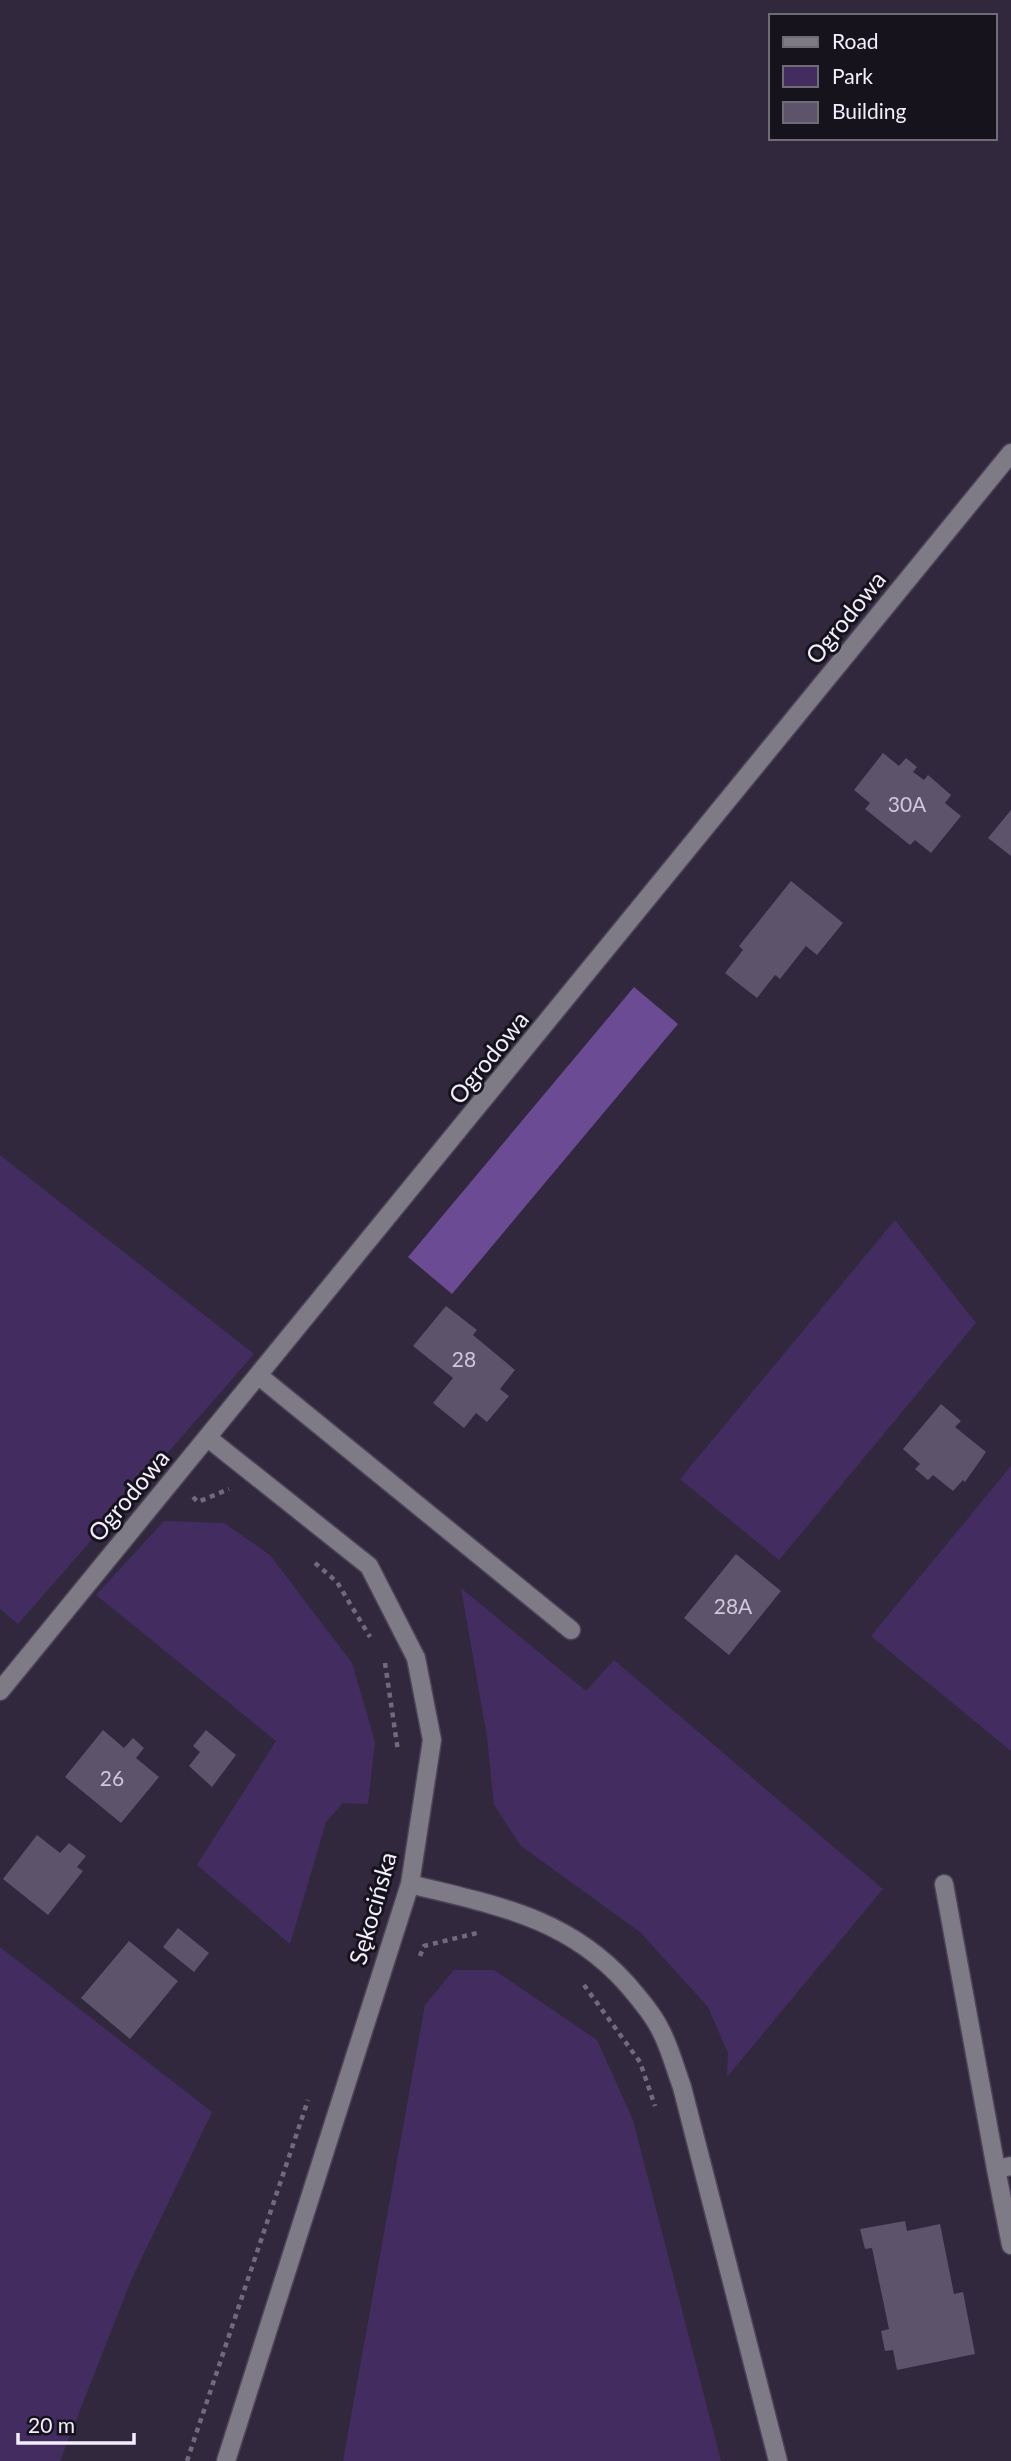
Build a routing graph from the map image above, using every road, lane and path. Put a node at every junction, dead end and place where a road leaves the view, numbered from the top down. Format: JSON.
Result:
{"nodes":[{"id":1,"x":1011,"y":453,"type":"edge"},
{"id":2,"x":258,"y":1376,"type":"junction"},
{"id":3,"x":208,"y":1438,"type":"junction"},
{"id":4,"x":172,"y":1479,"type":"junction"},
{"id":5,"x":238,"y":1497,"type":"dead end"},
{"id":6,"x":307,"y":1557,"type":"dead end"},
{"id":7,"x":571,"y":1630,"type":"dead end"},
{"id":8,"x":371,"y":1639,"type":"dead end"},
{"id":9,"x":384,"y":1661,"type":"dead end"},
{"id":10,"x":0,"y":1691,"type":"edge"},
{"id":11,"x":397,"y":1760,"type":"dead end"},
{"id":12,"x":410,"y":1884,"type":"junction"},
{"id":13,"x":944,"y":1884,"type":"dead end"},
{"id":14,"x":491,"y":1929,"type":"dead end"},
{"id":15,"x":414,"y":1968,"type":"dead end"},
{"id":16,"x":580,"y":1981,"type":"dead end"},
{"id":17,"x":311,"y":2090,"type":"dead end"},
{"id":18,"x":657,"y":2115,"type":"dead end"},
{"id":19,"x":1004,"y":2167,"type":"edge"},
{"id":20,"x":1011,"y":2245,"type":"edge"},
{"id":21,"x":187,"y":2461,"type":"edge"},
{"id":22,"x":226,"y":2461,"type":"edge"},
{"id":23,"x":778,"y":2461,"type":"edge"}],
"edges":[{"from":1,"to":2,"type":"street","name":"Ogrodowa"},
{"from":2,"to":3,"type":"street","name":"Ogrodowa"},
{"from":2,"to":7,"type":"street"},
{"from":3,"to":4,"type":"street","name":"Ogrodowa"},
{"from":3,"to":12,"type":"street","name":"Sękocińska"},
{"from":4,"to":5,"type":"path"},
{"from":4,"to":10,"type":"street","name":"Ogrodowa"},
{"from":6,"to":8,"type":"path"},
{"from":9,"to":11,"type":"path"},
{"from":12,"to":22,"type":"street","name":"Sękocińska"},
{"from":12,"to":23,"type":"street"},
{"from":13,"to":19,"type":"street"},
{"from":14,"to":15,"type":"path"},
{"from":16,"to":18,"type":"path"},
{"from":17,"to":21,"type":"path"},
{"from":19,"to":20,"type":"street"}]}
